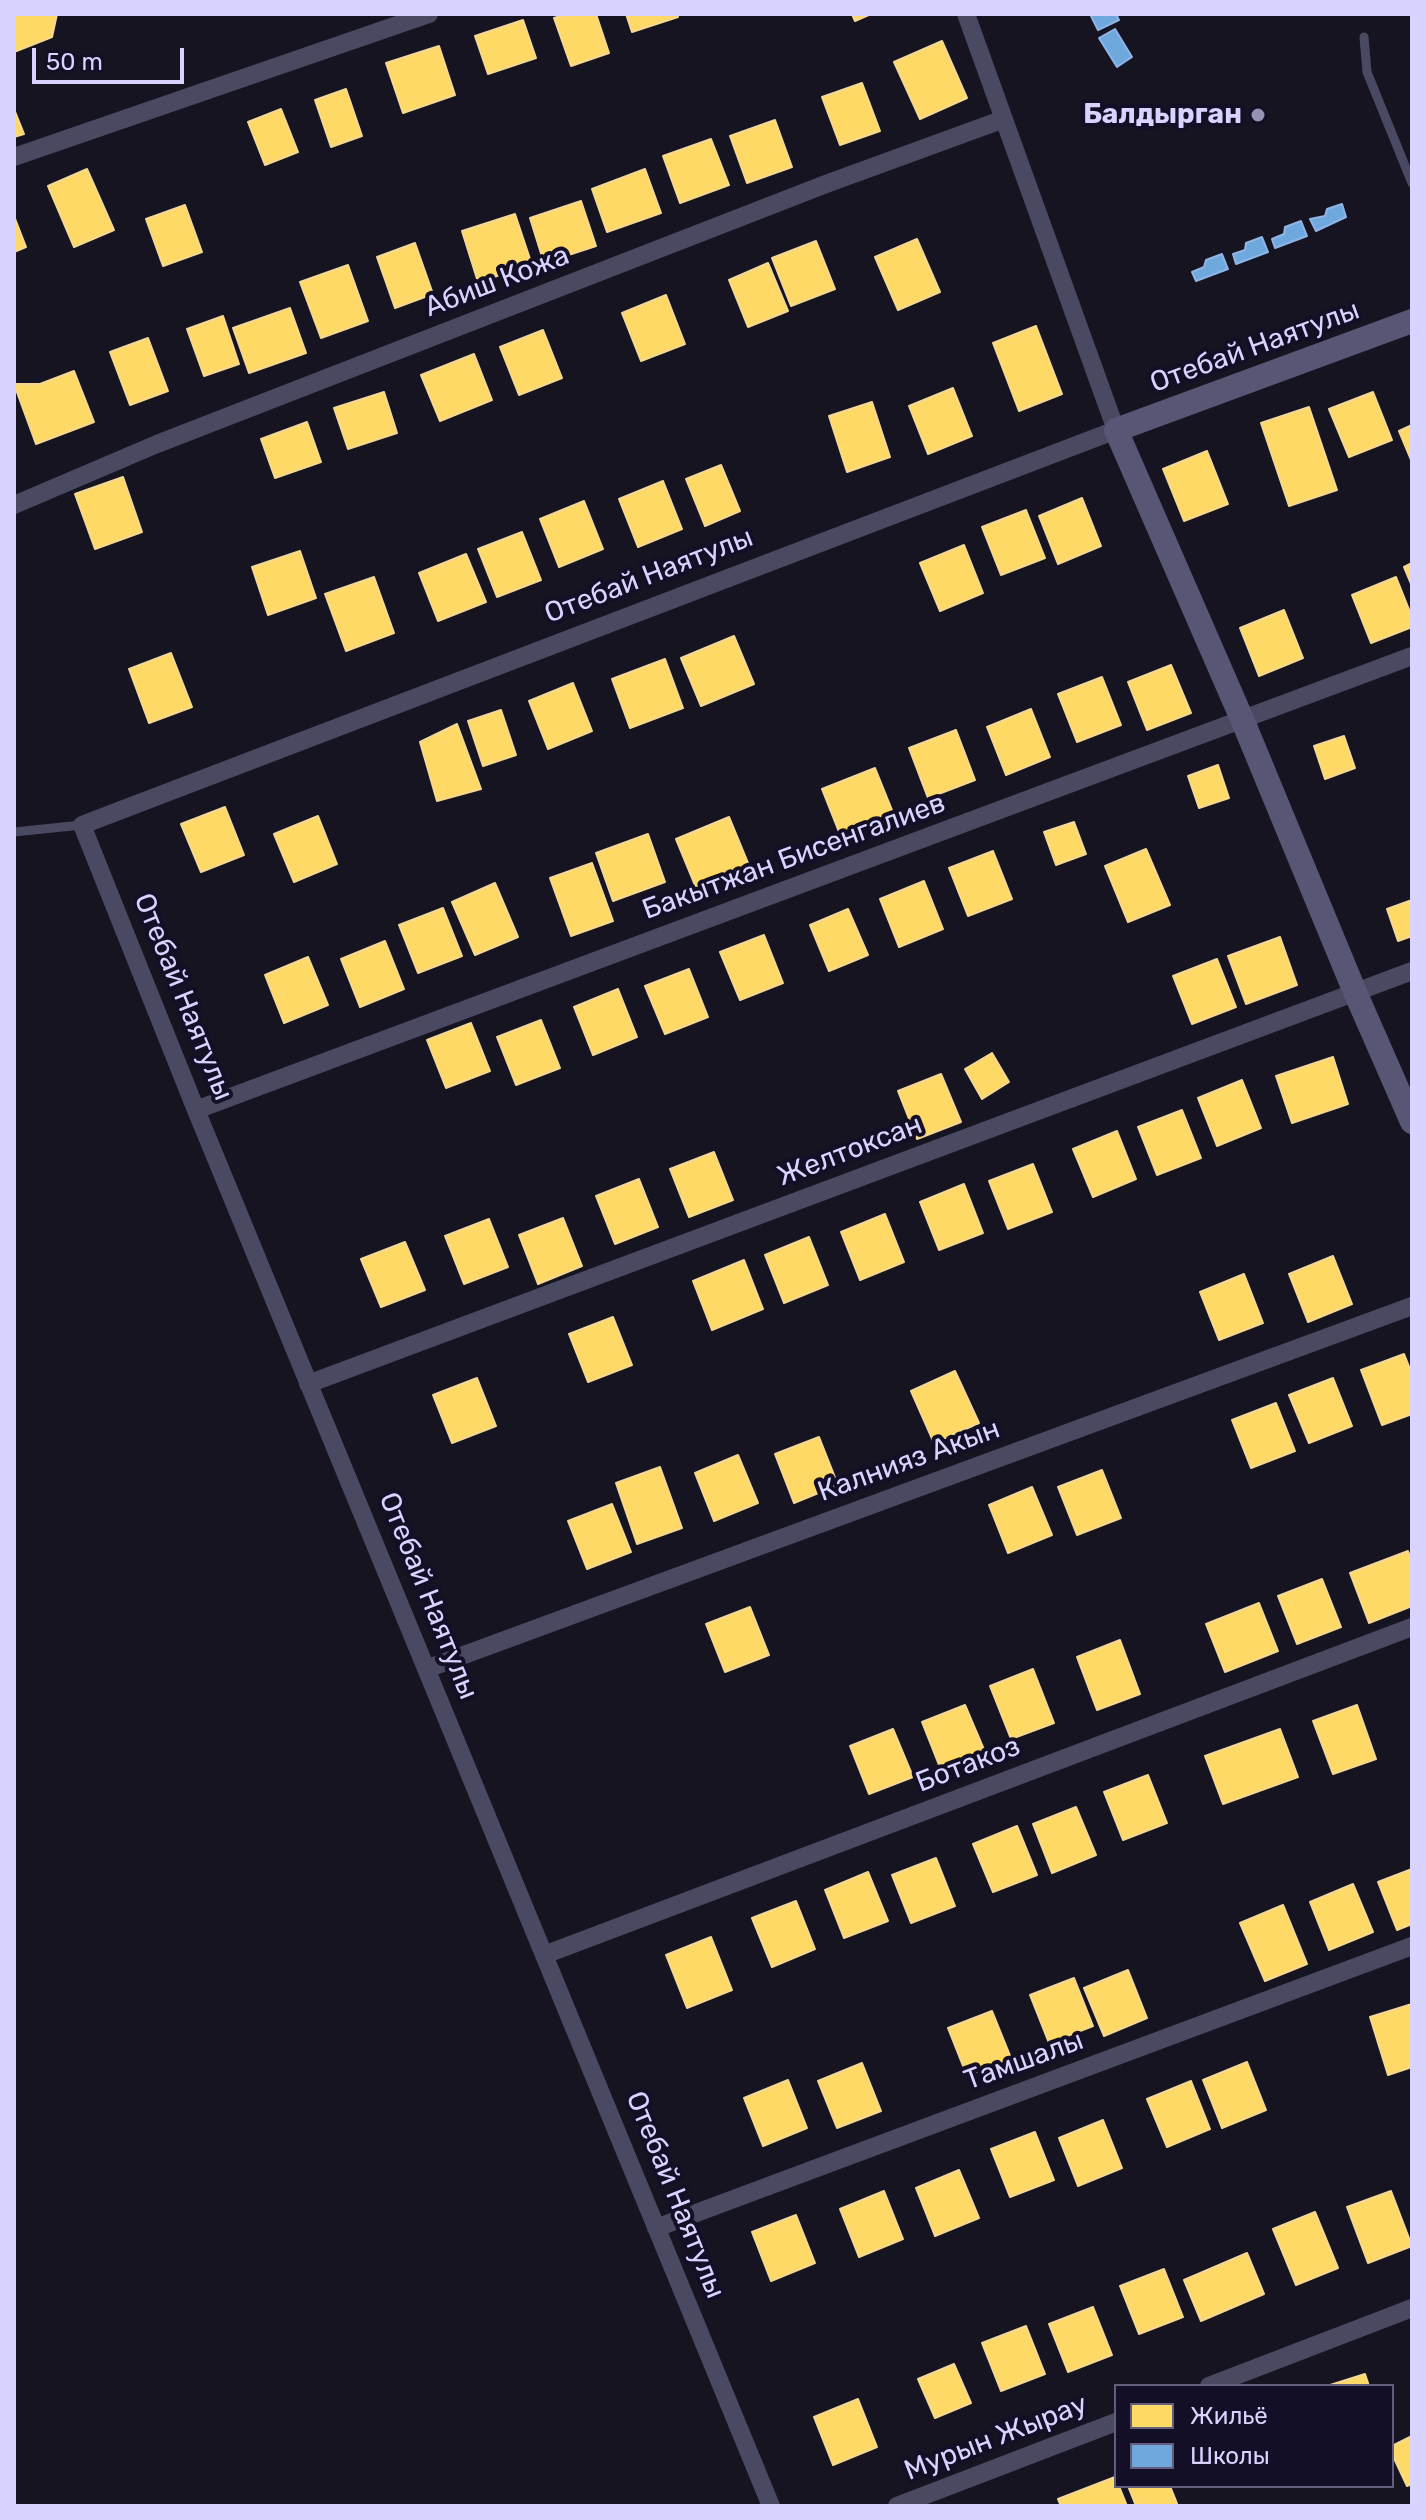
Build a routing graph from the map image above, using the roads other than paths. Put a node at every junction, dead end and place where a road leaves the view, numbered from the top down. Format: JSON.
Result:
{"nodes":[{"id":1,"x":429,"y":14,"type":"edge"},
{"id":2,"x":966,"y":14,"type":"edge"},
{"id":3,"x":1364,"y":37,"type":"dead end"},
{"id":4,"x":1004,"y":119,"type":"junction"},
{"id":5,"x":14,"y":157,"type":"edge"},
{"id":6,"x":1412,"y":183,"type":"edge"},
{"id":7,"x":1412,"y":321,"type":"edge"},
{"id":8,"x":1116,"y":430,"type":"junction"},
{"id":9,"x":14,"y":505,"type":"edge"},
{"id":10,"x":1412,"y":656,"type":"edge"},
{"id":11,"x":1242,"y":719,"type":"junction"},
{"id":12,"x":82,"y":825,"type":"junction"},
{"id":13,"x":14,"y":832,"type":"edge"},
{"id":14,"x":1412,"y":971,"type":"edge"},
{"id":15,"x":1355,"y":992,"type":"junction"},
{"id":16,"x":196,"y":1110,"type":"junction"},
{"id":17,"x":1412,"y":1122,"type":"edge"},
{"id":18,"x":1412,"y":1306,"type":"edge"},
{"id":19,"x":308,"y":1384,"type":"junction"},
{"id":20,"x":1412,"y":1627,"type":"edge"},
{"id":21,"x":426,"y":1669,"type":"junction"},
{"id":22,"x":1412,"y":1946,"type":"edge"},
{"id":23,"x":544,"y":1955,"type":"junction"},
{"id":24,"x":656,"y":2228,"type":"junction"},
{"id":25,"x":1412,"y":2308,"type":"edge"},
{"id":26,"x":1214,"y":2384,"type":"edge"},
{"id":27,"x":1114,"y":2423,"type":"edge"},
{"id":28,"x":771,"y":2506,"type":"edge"},
{"id":29,"x":897,"y":2506,"type":"edge"}],
"edges":[{"from":1,"to":5,"type":"street"},
{"from":2,"to":4,"type":"street"},
{"from":3,"to":6,"type":"lane"},
{"from":4,"to":8,"type":"street"},
{"from":4,"to":9,"type":"street","name":"Абиш Кожа"},
{"from":7,"to":8,"type":"street","name":"Отебай Наятулы"},
{"from":8,"to":11,"type":"street"},
{"from":8,"to":12,"type":"street","name":"Отебай Наятулы"},
{"from":10,"to":11,"type":"street","name":"Бакытжан Бисенгалиев"},
{"from":11,"to":15,"type":"street"},
{"from":11,"to":16,"type":"street","name":"Бакытжан Бисенгалиев"},
{"from":12,"to":13,"type":"lane"},
{"from":12,"to":16,"type":"street","name":"Отебай Наятулы"},
{"from":14,"to":15,"type":"street","name":"Желтоксан"},
{"from":15,"to":17,"type":"street"},
{"from":15,"to":19,"type":"street","name":"Желтоксан"},
{"from":16,"to":19,"type":"street","name":"Отебай Наятулы"},
{"from":18,"to":21,"type":"street","name":"Калнияз Акын"},
{"from":19,"to":21,"type":"street","name":"Отебай Наятулы"},
{"from":20,"to":23,"type":"street","name":"Ботакоз"},
{"from":21,"to":23,"type":"street","name":"Отебай Наятулы"},
{"from":22,"to":24,"type":"street","name":"Тамшалы"},
{"from":23,"to":24,"type":"street","name":"Отебай Наятулы"},
{"from":24,"to":28,"type":"street","name":"Отебай Наятулы"},
{"from":25,"to":26,"type":"street"},
{"from":27,"to":29,"type":"street","name":"Мурын Жырау"}]}
